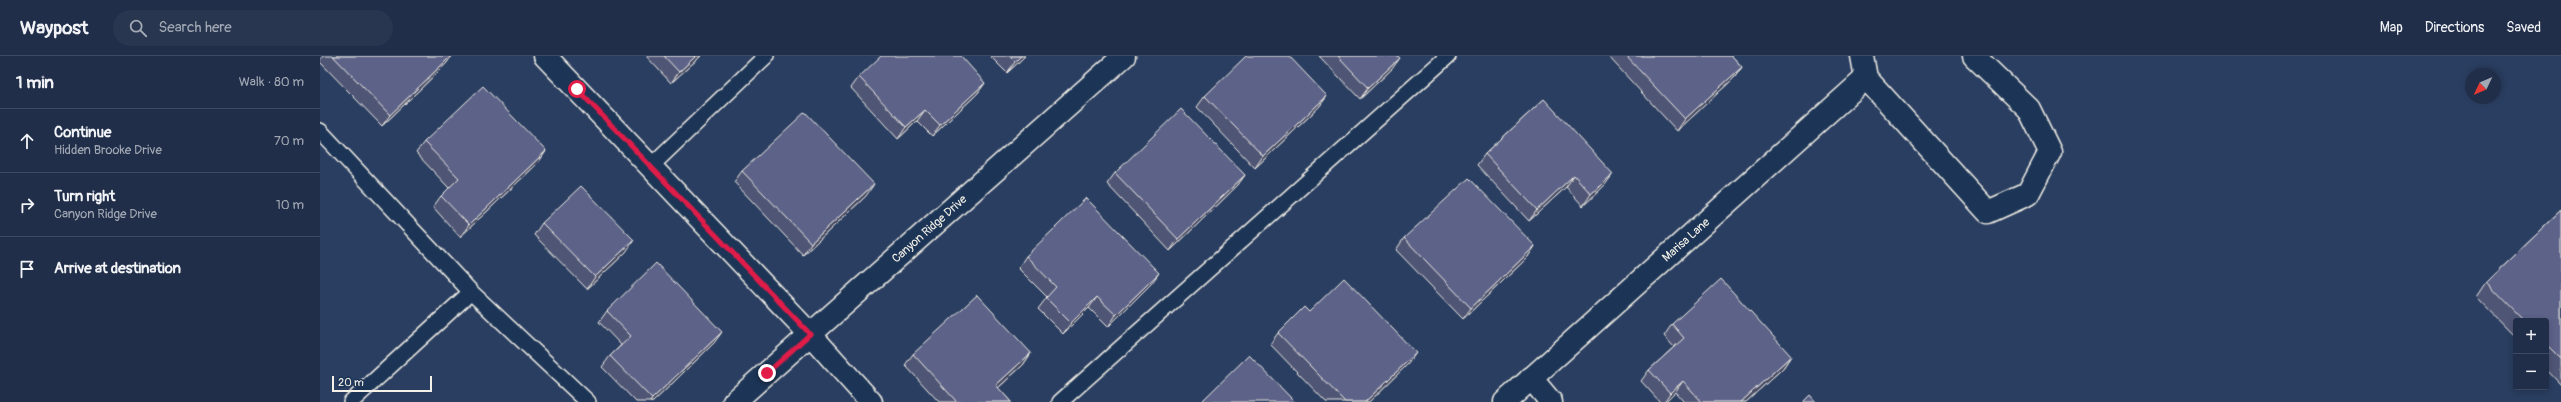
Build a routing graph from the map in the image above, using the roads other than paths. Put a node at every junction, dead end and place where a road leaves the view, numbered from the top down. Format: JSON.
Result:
{"nodes":[{"id":1,"x":545,"y":56,"type":"edge"},
{"id":2,"x":766,"y":56,"type":"edge"},
{"id":3,"x":1124,"y":56,"type":"edge"},
{"id":4,"x":1448,"y":56,"type":"edge"},
{"id":5,"x":1862,"y":56,"type":"edge"},
{"id":6,"x":1974,"y":56,"type":"edge"},
{"id":7,"x":1866,"y":78,"type":"junction"},
{"id":8,"x":320,"y":132,"type":"edge"},
{"id":9,"x":650,"y":166,"type":"junction"},
{"id":10,"x":472,"y":292,"type":"junction"},
{"id":11,"x":810,"y":334,"type":"junction"},
{"id":12,"x":1531,"y":378,"type":"junction"},
{"id":13,"x":351,"y":402,"type":"edge"},
{"id":14,"x":588,"y":402,"type":"edge"},
{"id":15,"x":734,"y":402,"type":"edge"},
{"id":16,"x":871,"y":402,"type":"edge"},
{"id":17,"x":1060,"y":402,"type":"edge"},
{"id":18,"x":1505,"y":402,"type":"edge"},
{"id":19,"x":1551,"y":402,"type":"edge"}],
"edges":[{"from":1,"to":9,"type":"street"},
{"from":2,"to":9,"type":"lane"},
{"from":3,"to":11,"type":"street","name":"Canyon Ridge Drive"},
{"from":4,"to":17,"type":"lane"},
{"from":5,"to":7,"type":"street"},
{"from":6,"to":7,"type":"street"},
{"from":7,"to":12,"type":"street","name":"Marisa Lane"},
{"from":8,"to":10,"type":"lane"},
{"from":9,"to":11,"type":"street"},
{"from":10,"to":13,"type":"lane"},
{"from":10,"to":14,"type":"lane"},
{"from":11,"to":15,"type":"street","name":"Canyon Ridge Drive"},
{"from":11,"to":16,"type":"street"},
{"from":12,"to":18,"type":"street","name":"Marisa Lane"},
{"from":12,"to":19,"type":"street"}]}
